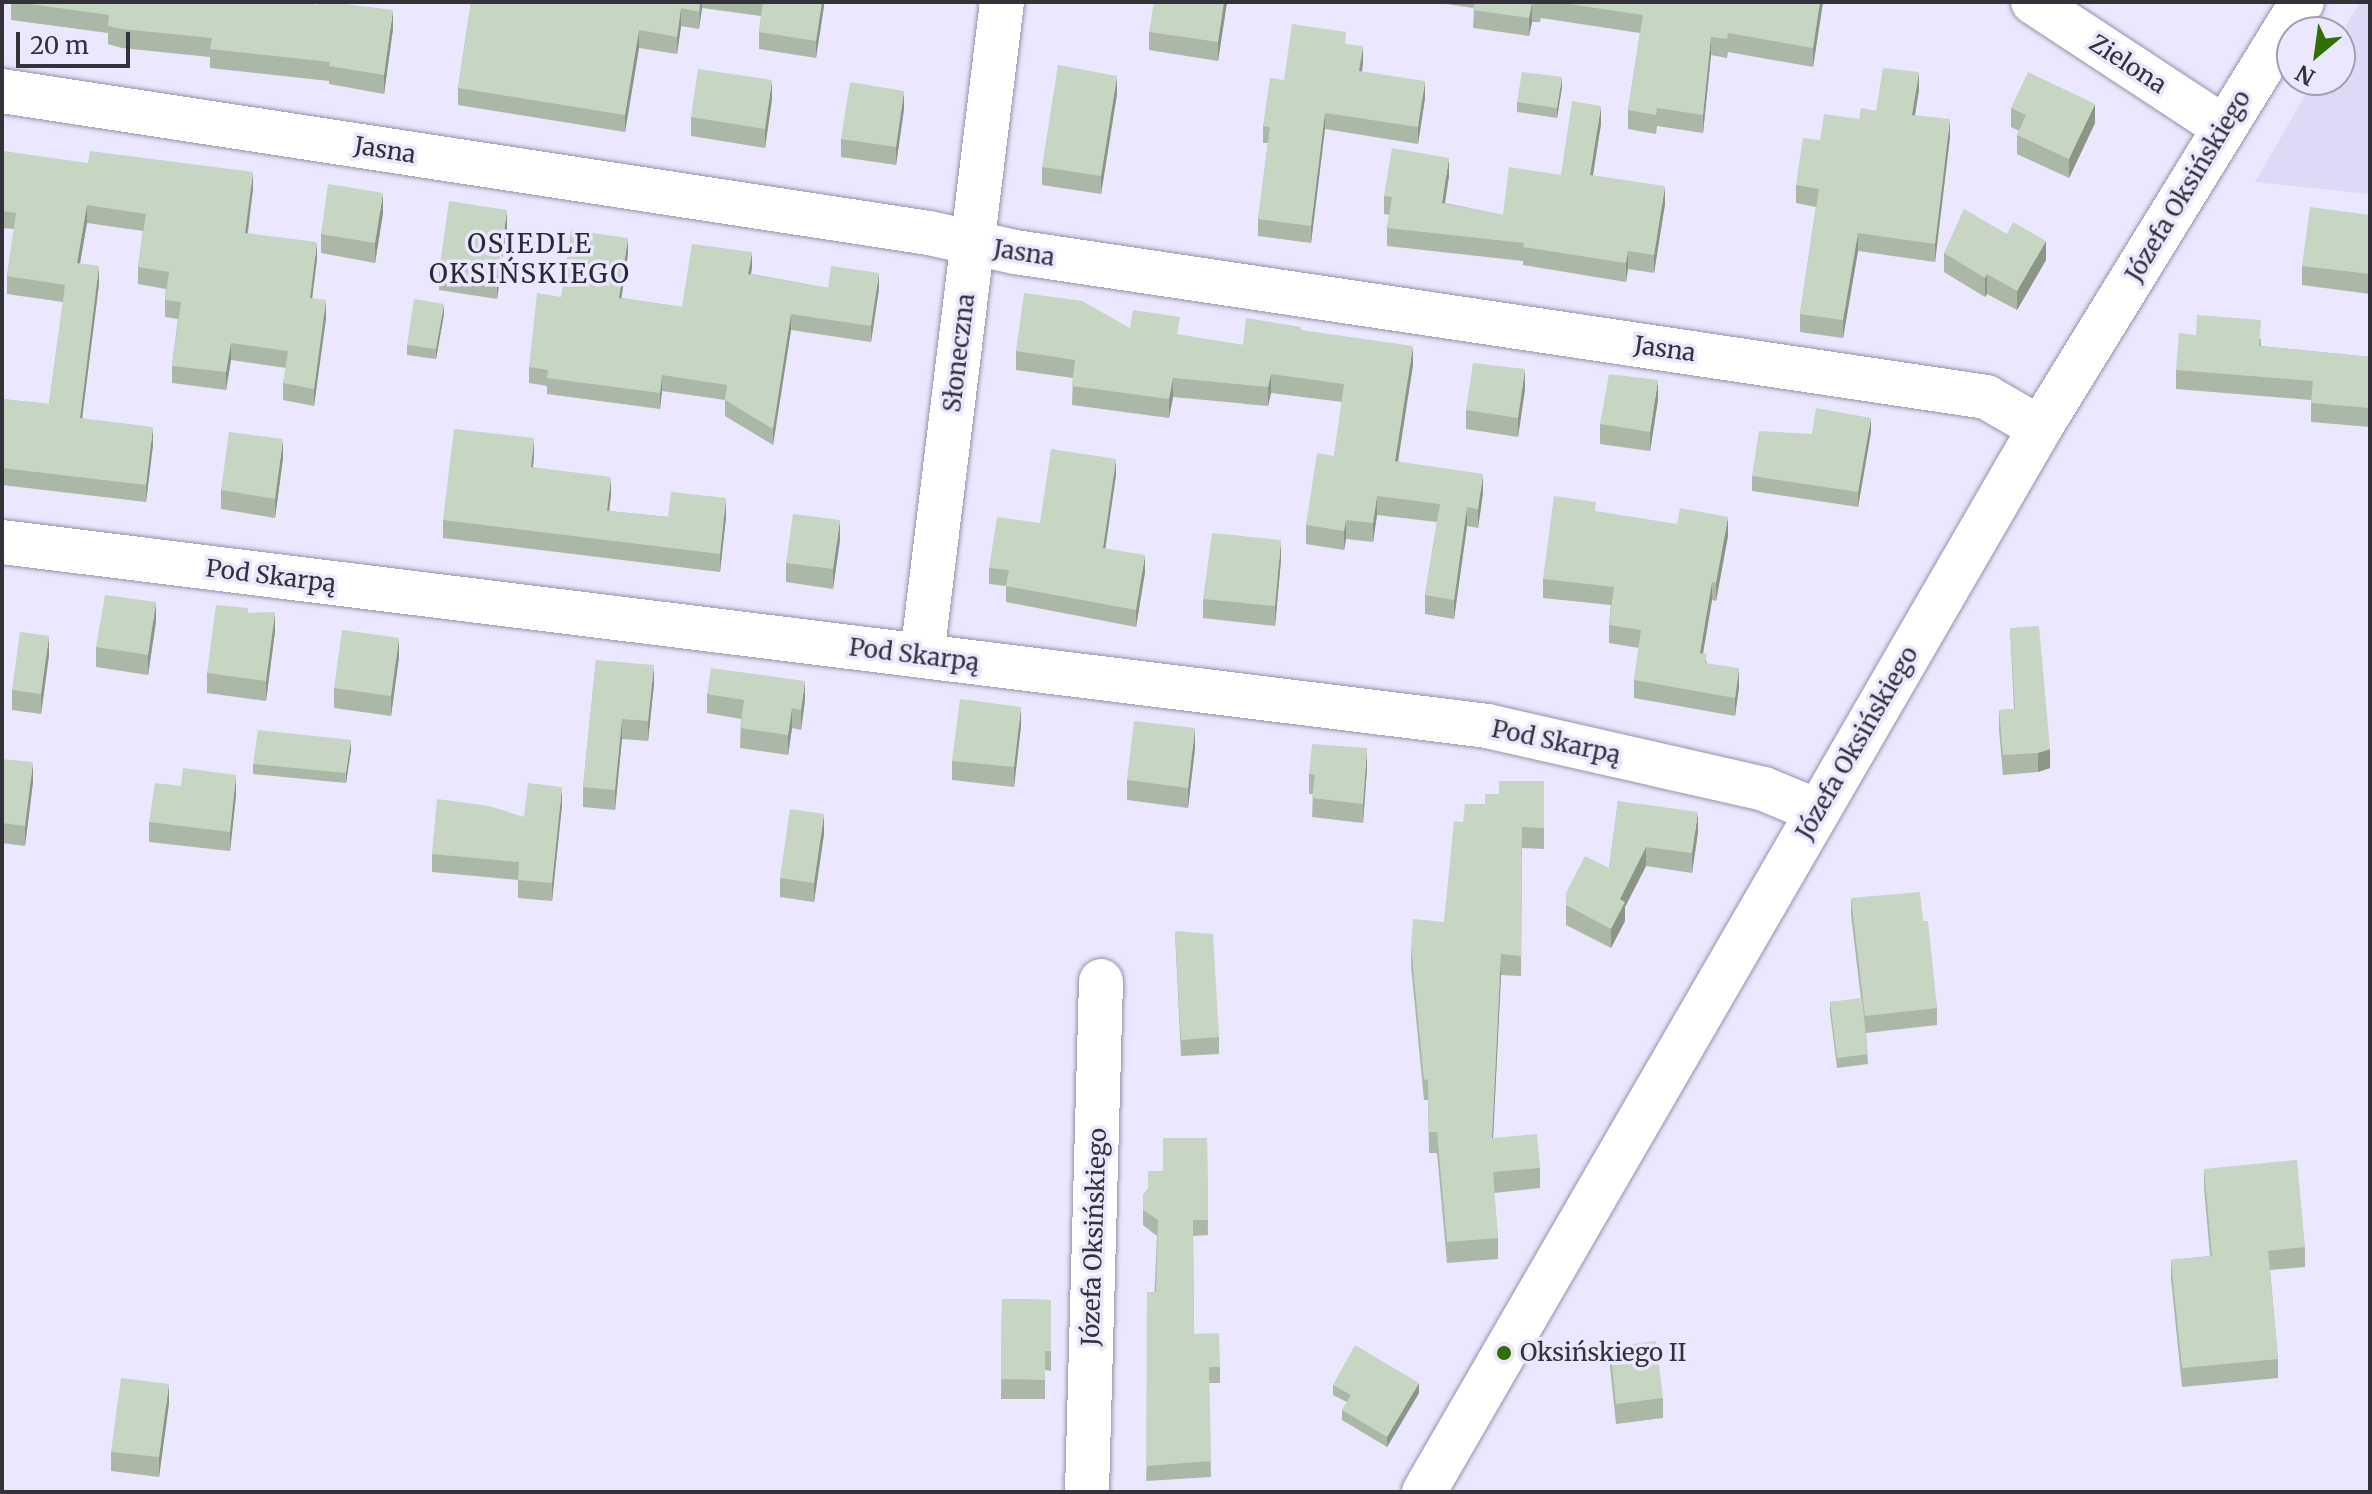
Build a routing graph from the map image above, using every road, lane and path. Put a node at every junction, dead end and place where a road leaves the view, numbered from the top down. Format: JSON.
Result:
{"nodes":[{"id":1,"x":1002,"y":2,"type":"edge"},
{"id":2,"x":2033,"y":2,"type":"edge"},
{"id":3,"x":2302,"y":2,"type":"edge"},
{"id":4,"x":2,"y":91,"type":"edge"},
{"id":5,"x":2223,"y":127,"type":"junction"},
{"id":6,"x":973,"y":245,"type":"junction"},
{"id":7,"x":2040,"y":428,"type":"junction"},
{"id":8,"x":2,"y":542,"type":"edge"},
{"id":9,"x":922,"y":656,"type":"junction"},
{"id":10,"x":1817,"y":811,"type":"junction"},
{"id":11,"x":1101,"y":981,"type":"dead end"},
{"id":12,"x":1087,"y":1492,"type":"edge"},
{"id":13,"x":1424,"y":1492,"type":"edge"}],
"edges":[{"from":1,"to":6,"type":"street","name":"Słoneczna"},
{"from":2,"to":5,"type":"street","name":"Zielona"},
{"from":3,"to":5,"type":"street","name":"Józefa Oksińskiego"},
{"from":4,"to":6,"type":"street","name":"Jasna"},
{"from":5,"to":7,"type":"street","name":"Józefa Oksińskiego"},
{"from":6,"to":7,"type":"street","name":"Jasna"},
{"from":6,"to":9,"type":"street","name":"Słoneczna"},
{"from":7,"to":10,"type":"street","name":"Józefa Oksińskiego"},
{"from":8,"to":9,"type":"street","name":"Pod Skarpą"},
{"from":9,"to":10,"type":"street","name":"Pod Skarpą"},
{"from":10,"to":13,"type":"street","name":"Józefa Oksińskiego"},
{"from":11,"to":12,"type":"street","name":"Józefa Oksińskiego"}]}
